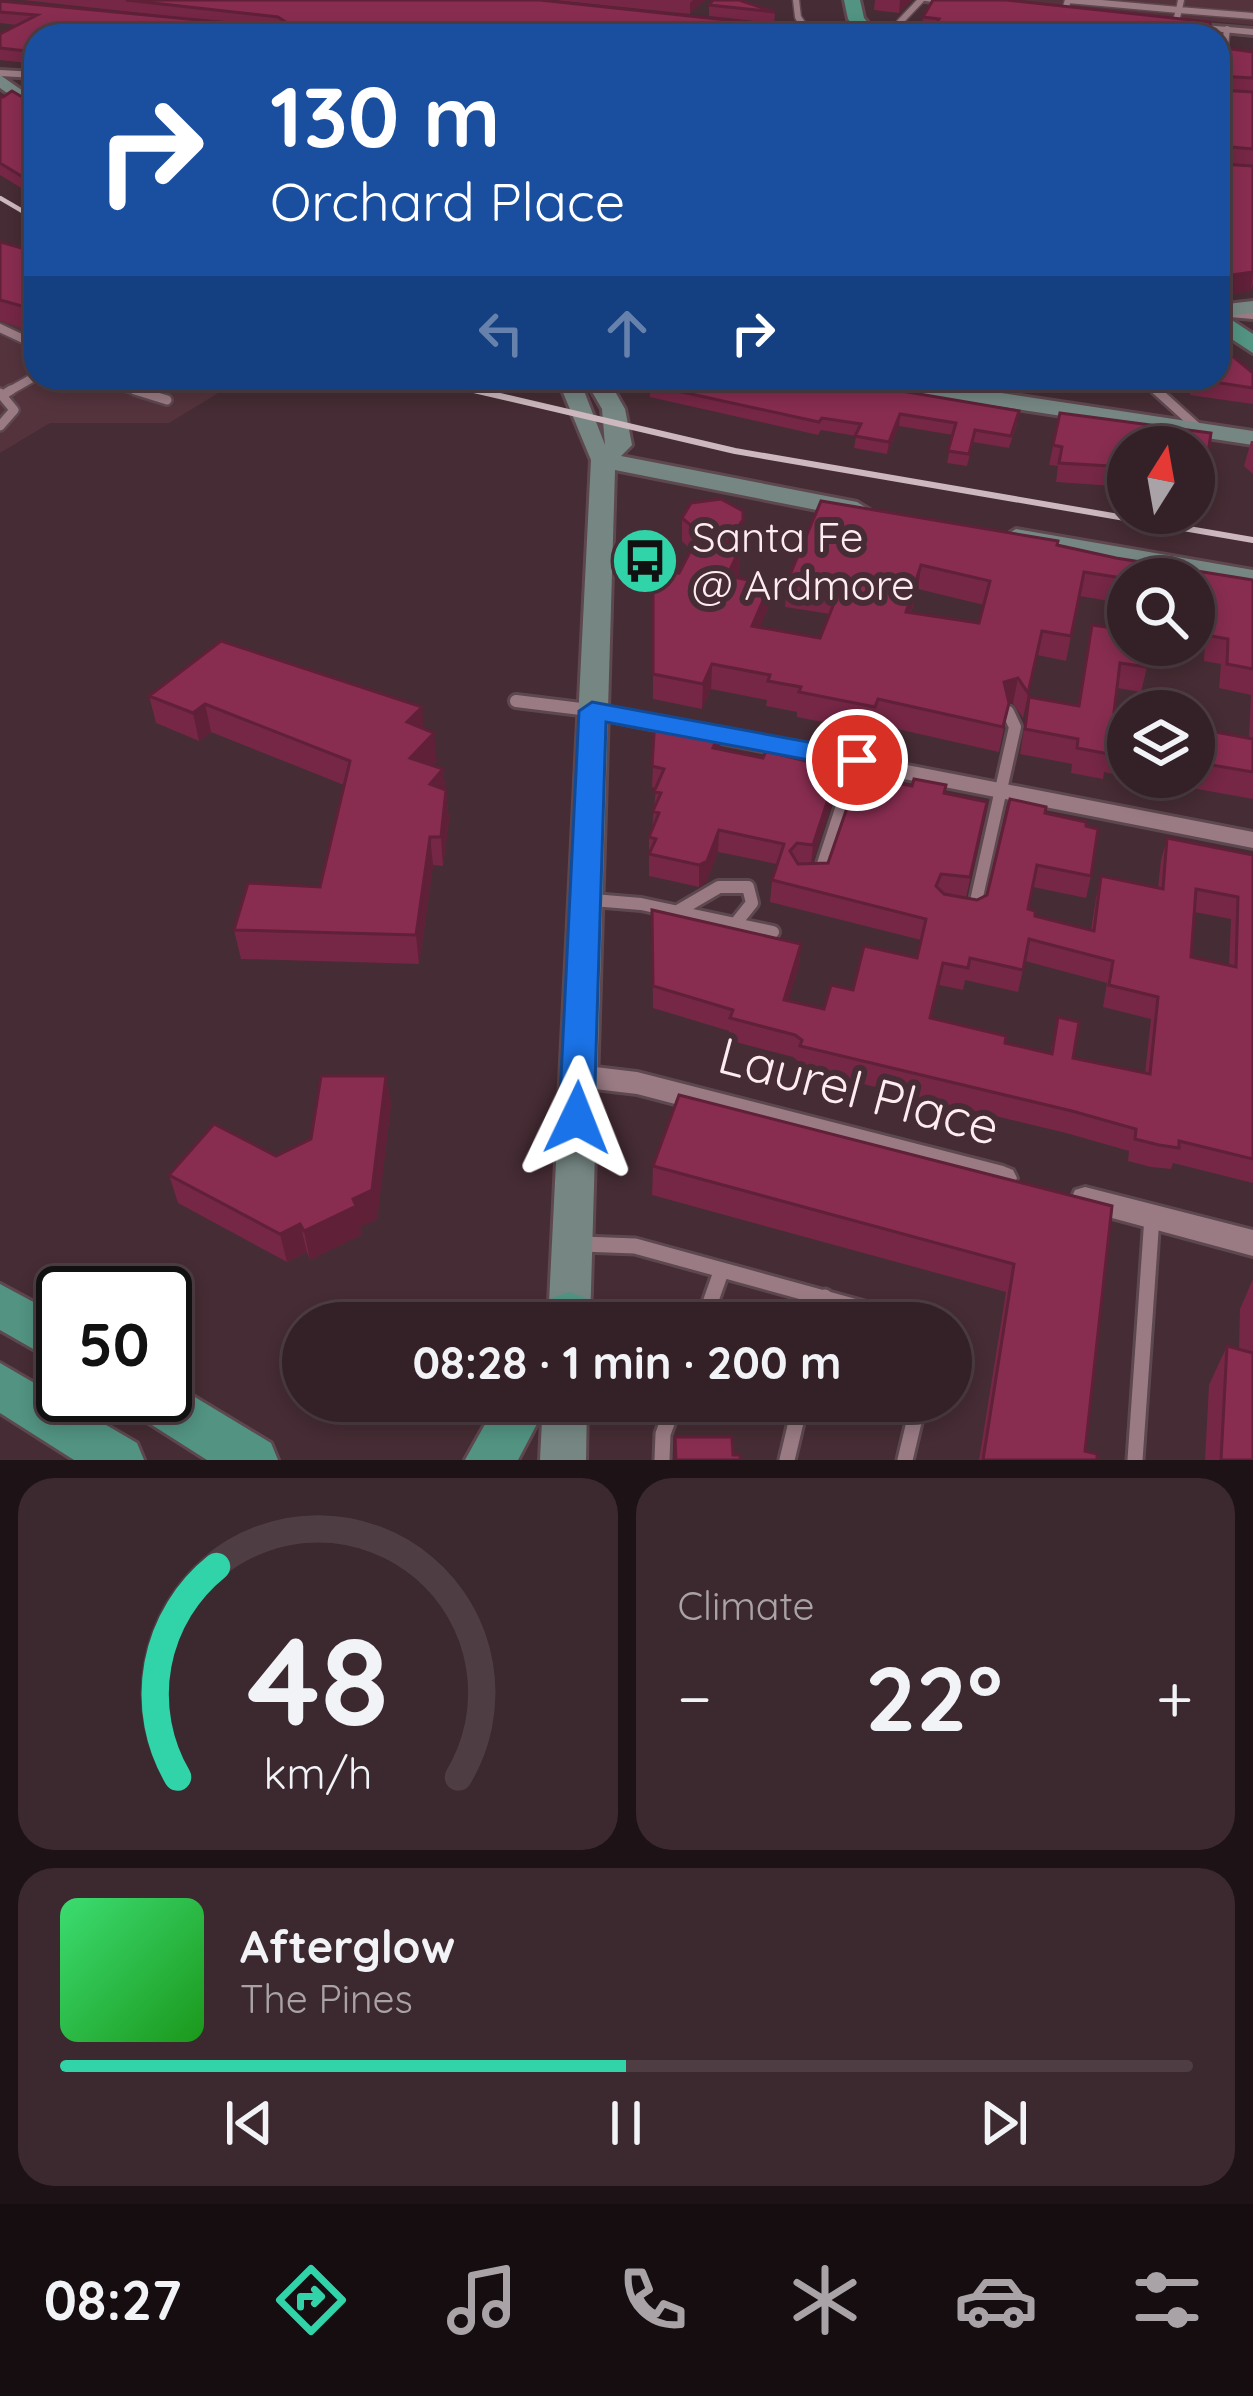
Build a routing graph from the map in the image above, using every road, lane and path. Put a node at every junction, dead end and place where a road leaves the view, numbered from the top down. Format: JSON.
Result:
{"nodes":[{"id":1,"x":922,"y":0,"type":"edge"},
{"id":2,"x":1068,"y":0,"type":"edge"},
{"id":3,"x":1181,"y":0,"type":"edge"},
{"id":4,"x":955,"y":2,"type":"edge"},
{"id":5,"x":976,"y":5,"type":"edge"},
{"id":6,"x":1179,"y":10,"type":"junction"},
{"id":7,"x":1042,"y":11,"type":"edge"},
{"id":8,"x":832,"y":12,"type":"dead end"},
{"id":9,"x":1064,"y":14,"type":"junction"},
{"id":10,"x":1253,"y":16,"type":"edge"},
{"id":11,"x":840,"y":24,"type":"edge"},
{"id":12,"x":901,"y":24,"type":"edge"},
{"id":13,"x":1175,"y":24,"type":"joint"},
{"id":14,"x":0,"y":76,"type":"edge"},
{"id":15,"x":24,"y":97,"type":"edge"},
{"id":16,"x":1230,"y":325,"type":"edge"},
{"id":17,"x":1253,"y":346,"type":"edge"},
{"id":18,"x":134,"y":390,"type":"edge"},
{"id":19,"x":574,"y":390,"type":"edge"},
{"id":20,"x":607,"y":390,"type":"edge"},
{"id":21,"x":937,"y":390,"type":"edge"},
{"id":22,"x":1156,"y":390,"type":"edge"},
{"id":23,"x":2,"y":395,"type":"edge"},
{"id":24,"x":166,"y":400,"type":"dead end"},
{"id":25,"x":0,"y":426,"type":"edge"},
{"id":26,"x":1175,"y":426,"type":"edge"},
{"id":27,"x":1196,"y":426,"type":"edge"},
{"id":28,"x":1215,"y":432,"type":"edge"},
{"id":29,"x":1253,"y":438,"type":"edge"},
{"id":30,"x":603,"y":460,"type":"junction"},
{"id":31,"x":884,"y":514,"type":"edge"},
{"id":32,"x":999,"y":534,"type":"edge"},
{"id":33,"x":1253,"y":578,"type":"edge"},
{"id":34,"x":516,"y":701,"type":"dead end"},
{"id":35,"x":592,"y":711,"type":"junction"},
{"id":36,"x":1008,"y":712,"type":"edge"},
{"id":37,"x":857,"y":760,"type":"junction"},
{"id":38,"x":1001,"y":789,"type":"junction"},
{"id":39,"x":1253,"y":840,"type":"edge"},
{"id":40,"x":798,"y":874,"type":"edge"},
{"id":41,"x":584,"y":899,"type":"junction"},
{"id":42,"x":958,"y":908,"type":"edge"},
{"id":43,"x":677,"y":911,"type":"junction"},
{"id":44,"x":736,"y":923,"type":"junction"},
{"id":45,"x":773,"y":932,"type":"edge"},
{"id":46,"x":578,"y":1076,"type":"junction"},
{"id":47,"x":1152,"y":1217,"type":"junction"},
{"id":48,"x":1253,"y":1243,"type":"edge"},
{"id":49,"x":572,"y":1244,"type":"junction"},
{"id":50,"x":721,"y":1272,"type":"junction"},
{"id":51,"x":825,"y":1297,"type":"junction"},
{"id":52,"x":568,"y":1302,"type":"edge"},
{"id":53,"x":710,"y":1302,"type":"edge"},
{"id":54,"x":824,"y":1302,"type":"edge"},
{"id":55,"x":842,"y":1302,"type":"edge"},
{"id":56,"x":0,"y":1305,"type":"edge"},
{"id":57,"x":36,"y":1327,"type":"edge"},
{"id":58,"x":0,"y":1386,"type":"edge"},
{"id":59,"x":191,"y":1422,"type":"edge"},
{"id":60,"x":513,"y":1422,"type":"edge"},
{"id":61,"x":564,"y":1422,"type":"edge"},
{"id":62,"x":667,"y":1422,"type":"edge"},
{"id":63,"x":796,"y":1422,"type":"edge"},
{"id":64,"x":915,"y":1422,"type":"edge"},
{"id":65,"x":114,"y":1459,"type":"edge"},
{"id":66,"x":254,"y":1460,"type":"edge"},
{"id":67,"x":490,"y":1460,"type":"edge"},
{"id":68,"x":563,"y":1460,"type":"edge"},
{"id":69,"x":662,"y":1460,"type":"edge"},
{"id":70,"x":787,"y":1460,"type":"edge"},
{"id":71,"x":905,"y":1460,"type":"edge"},
{"id":72,"x":1135,"y":1460,"type":"edge"}],
"edges":[{"from":1,"to":4,"type":"street"},
{"from":1,"to":12,"type":"lane"},
{"from":2,"to":6,"type":"lane"},
{"from":2,"to":9,"type":"lane"},
{"from":3,"to":6,"type":"lane"},
{"from":4,"to":5,"type":"street"},
{"from":6,"to":10,"type":"lane"},
{"from":6,"to":13,"type":"lane"},
{"from":7,"to":9,"type":"street"},
{"from":8,"to":11,"type":"main road"},
{"from":9,"to":13,"type":"street"},
{"from":14,"to":15,"type":"main road"},
{"from":16,"to":17,"type":"main road"},
{"from":18,"to":24,"type":"lane"},
{"from":19,"to":30,"type":"main road"},
{"from":20,"to":30,"type":"main road"},
{"from":21,"to":26,"type":"main road"},
{"from":22,"to":27,"type":"lane"},
{"from":23,"to":25,"type":"lane"},
{"from":28,"to":29,"type":"main road"},
{"from":30,"to":31,"type":"main road"},
{"from":30,"to":35,"type":"main road"},
{"from":32,"to":33,"type":"main road"},
{"from":34,"to":35,"type":"lane"},
{"from":35,"to":37,"type":"street"},
{"from":35,"to":41,"type":"main road"},
{"from":36,"to":38,"type":"lane"},
{"from":37,"to":38,"type":"street"},
{"from":37,"to":40,"type":"lane"},
{"from":38,"to":39,"type":"street"},
{"from":38,"to":42,"type":"lane"},
{"from":41,"to":43,"type":"lane"},
{"from":41,"to":46,"type":"main road"},
{"from":43,"to":44,"type":"lane"},
{"from":43,"to":44,"type":"lane"},
{"from":44,"to":45,"type":"lane"},
{"from":46,"to":47,"type":"street","name":"Laurel Place"},
{"from":46,"to":49,"type":"main road"},
{"from":47,"to":48,"type":"street","name":"Laurel Place"},
{"from":47,"to":72,"type":"lane"},
{"from":49,"to":50,"type":"lane"},
{"from":49,"to":52,"type":"main road"},
{"from":50,"to":51,"type":"lane"},
{"from":50,"to":53,"type":"lane"},
{"from":51,"to":54,"type":"lane"},
{"from":51,"to":55,"type":"lane"},
{"from":56,"to":57,"type":"main road"},
{"from":58,"to":65,"type":"main road"},
{"from":59,"to":66,"type":"main road"},
{"from":60,"to":67,"type":"main road"},
{"from":61,"to":68,"type":"main road"},
{"from":62,"to":69,"type":"lane"},
{"from":63,"to":70,"type":"lane"},
{"from":64,"to":71,"type":"lane"}]}
